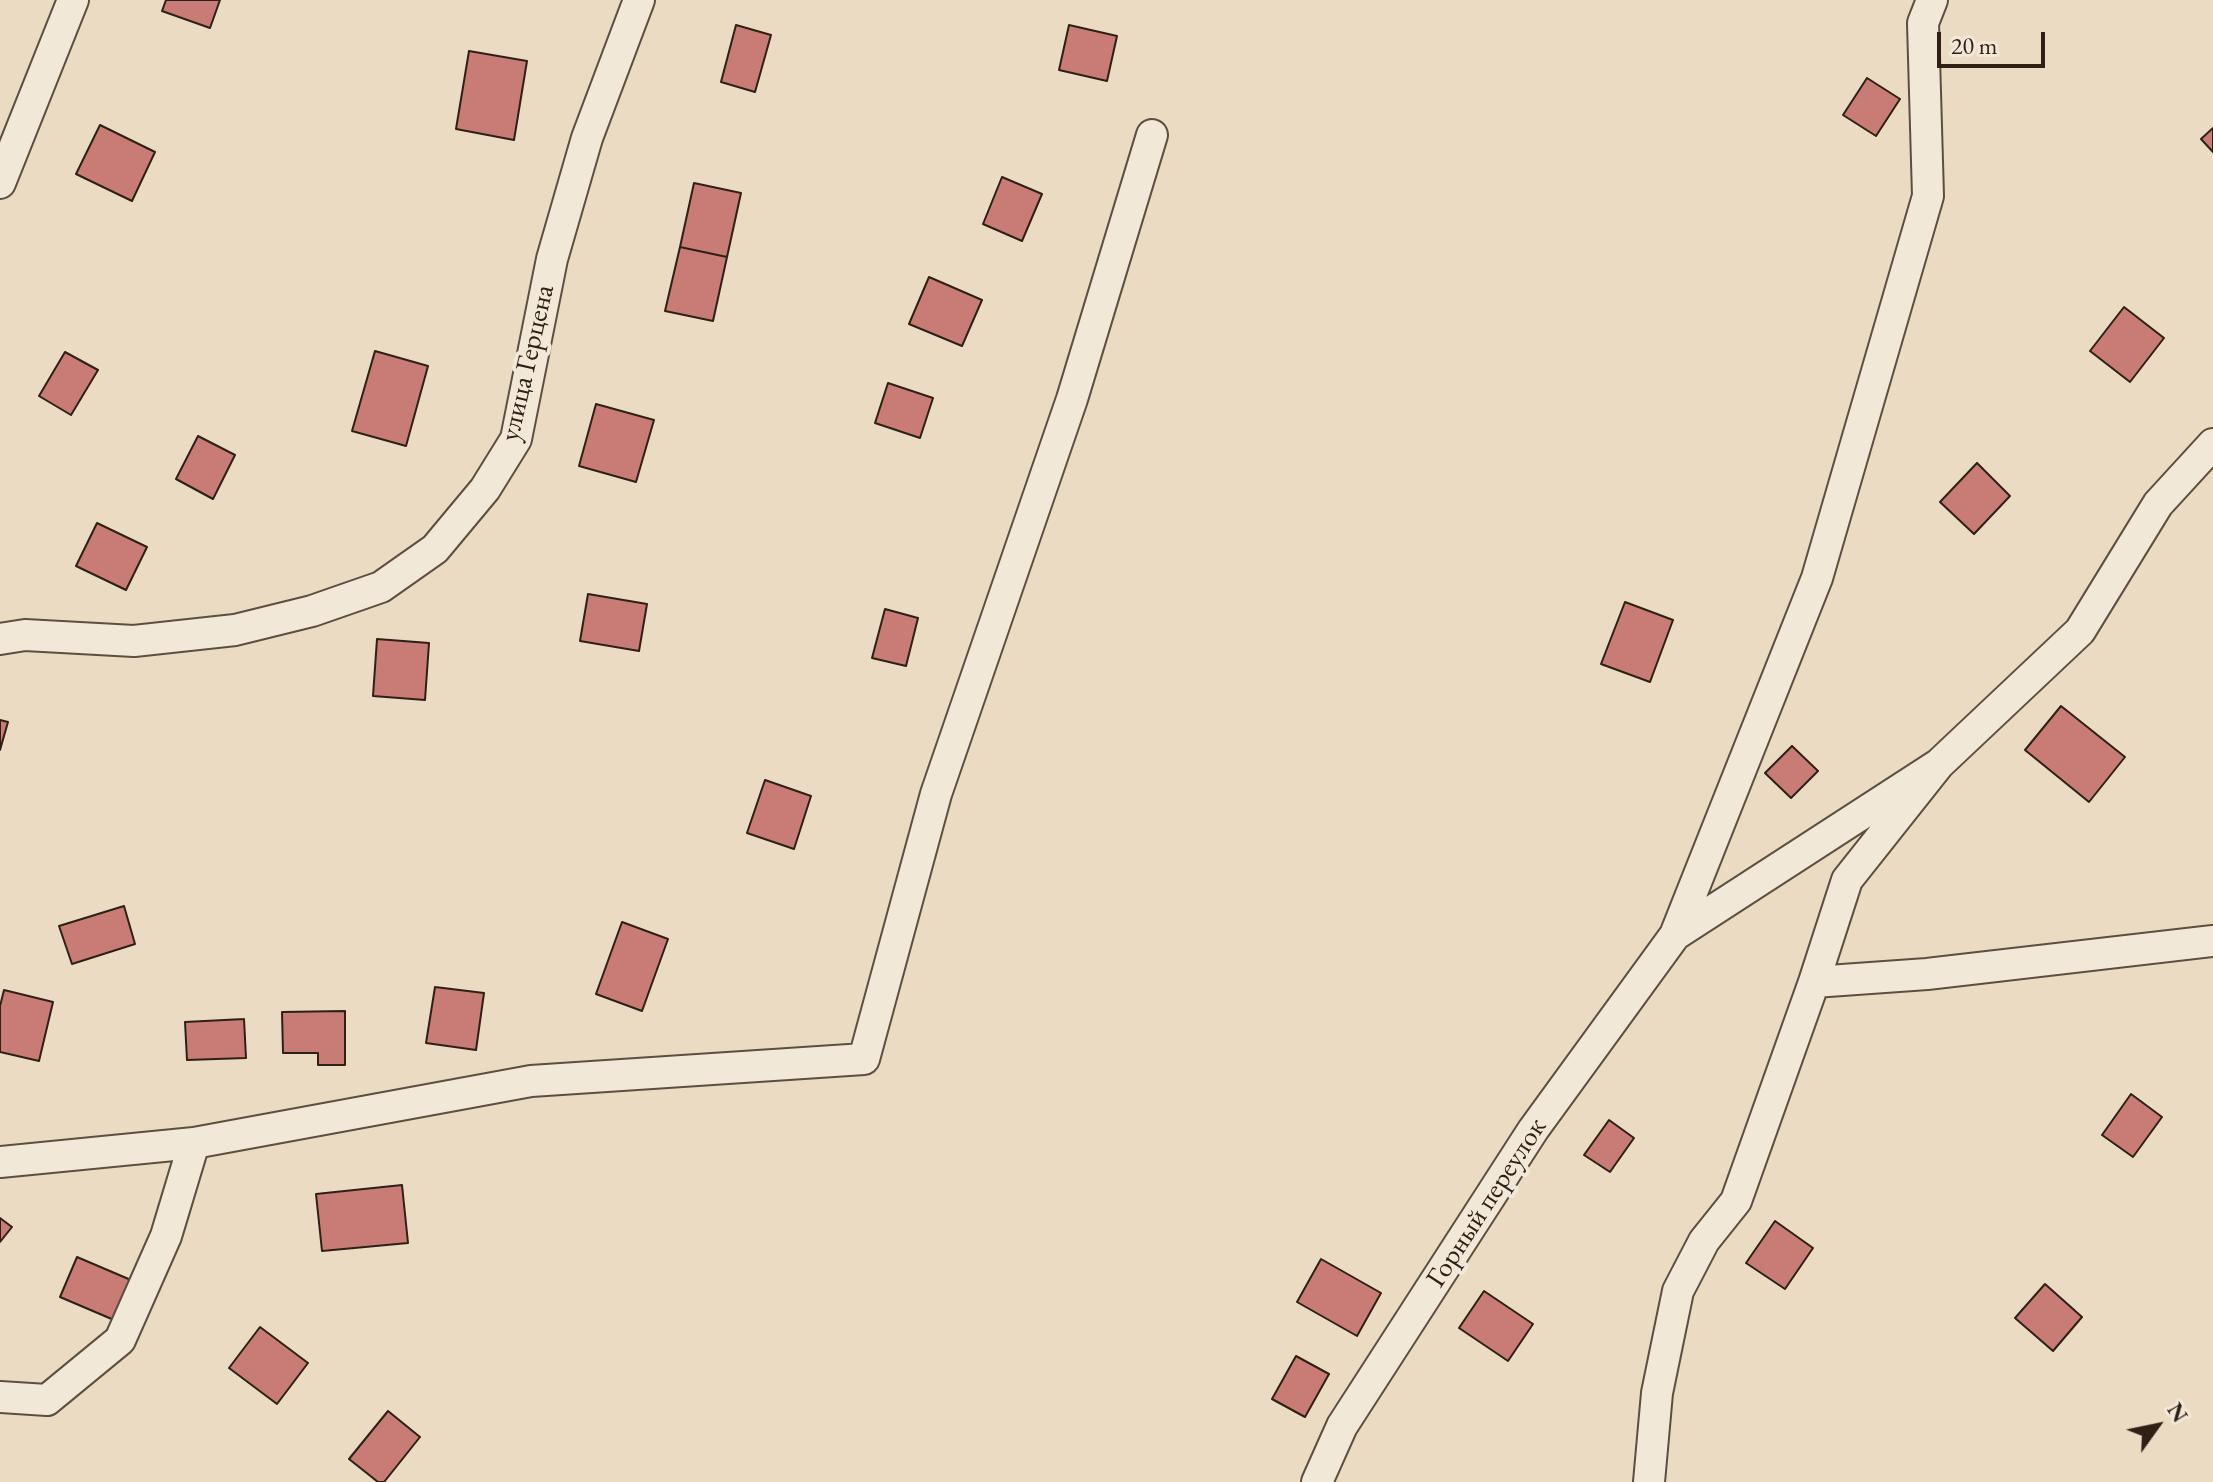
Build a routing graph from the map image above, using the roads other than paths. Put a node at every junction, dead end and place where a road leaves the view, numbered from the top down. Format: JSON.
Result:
{"nodes":[{"id":1,"x":73,"y":0,"type":"edge"},
{"id":2,"x":639,"y":0,"type":"edge"},
{"id":3,"x":1932,"y":0,"type":"edge"},
{"id":4,"x":1152,"y":135,"type":"dead end"},
{"id":5,"x":0,"y":183,"type":"edge"},
{"id":6,"x":2213,"y":444,"type":"edge"},
{"id":7,"x":0,"y":639,"type":"edge"},
{"id":8,"x":1939,"y":764,"type":"junction"},
{"id":9,"x":1675,"y":935,"type":"junction"},
{"id":10,"x":2213,"y":941,"type":"edge"},
{"id":11,"x":1814,"y":982,"type":"junction"},
{"id":12,"x":194,"y":1143,"type":"junction"},
{"id":13,"x":0,"y":1162,"type":"edge"},
{"id":14,"x":0,"y":1397,"type":"edge"},
{"id":15,"x":1317,"y":1482,"type":"edge"},
{"id":16,"x":1649,"y":1482,"type":"edge"}],
"edges":[{"from":1,"to":5,"type":"street"},
{"from":2,"to":7,"type":"street","name":"улица Герцена"},
{"from":3,"to":9,"type":"street"},
{"from":4,"to":12,"type":"street"},
{"from":6,"to":8,"type":"street"},
{"from":8,"to":9,"type":"street"},
{"from":8,"to":11,"type":"street"},
{"from":9,"to":15,"type":"street","name":"Горный переулок"},
{"from":10,"to":11,"type":"street"},
{"from":11,"to":16,"type":"street"},
{"from":12,"to":13,"type":"street"},
{"from":12,"to":14,"type":"street"}]}
